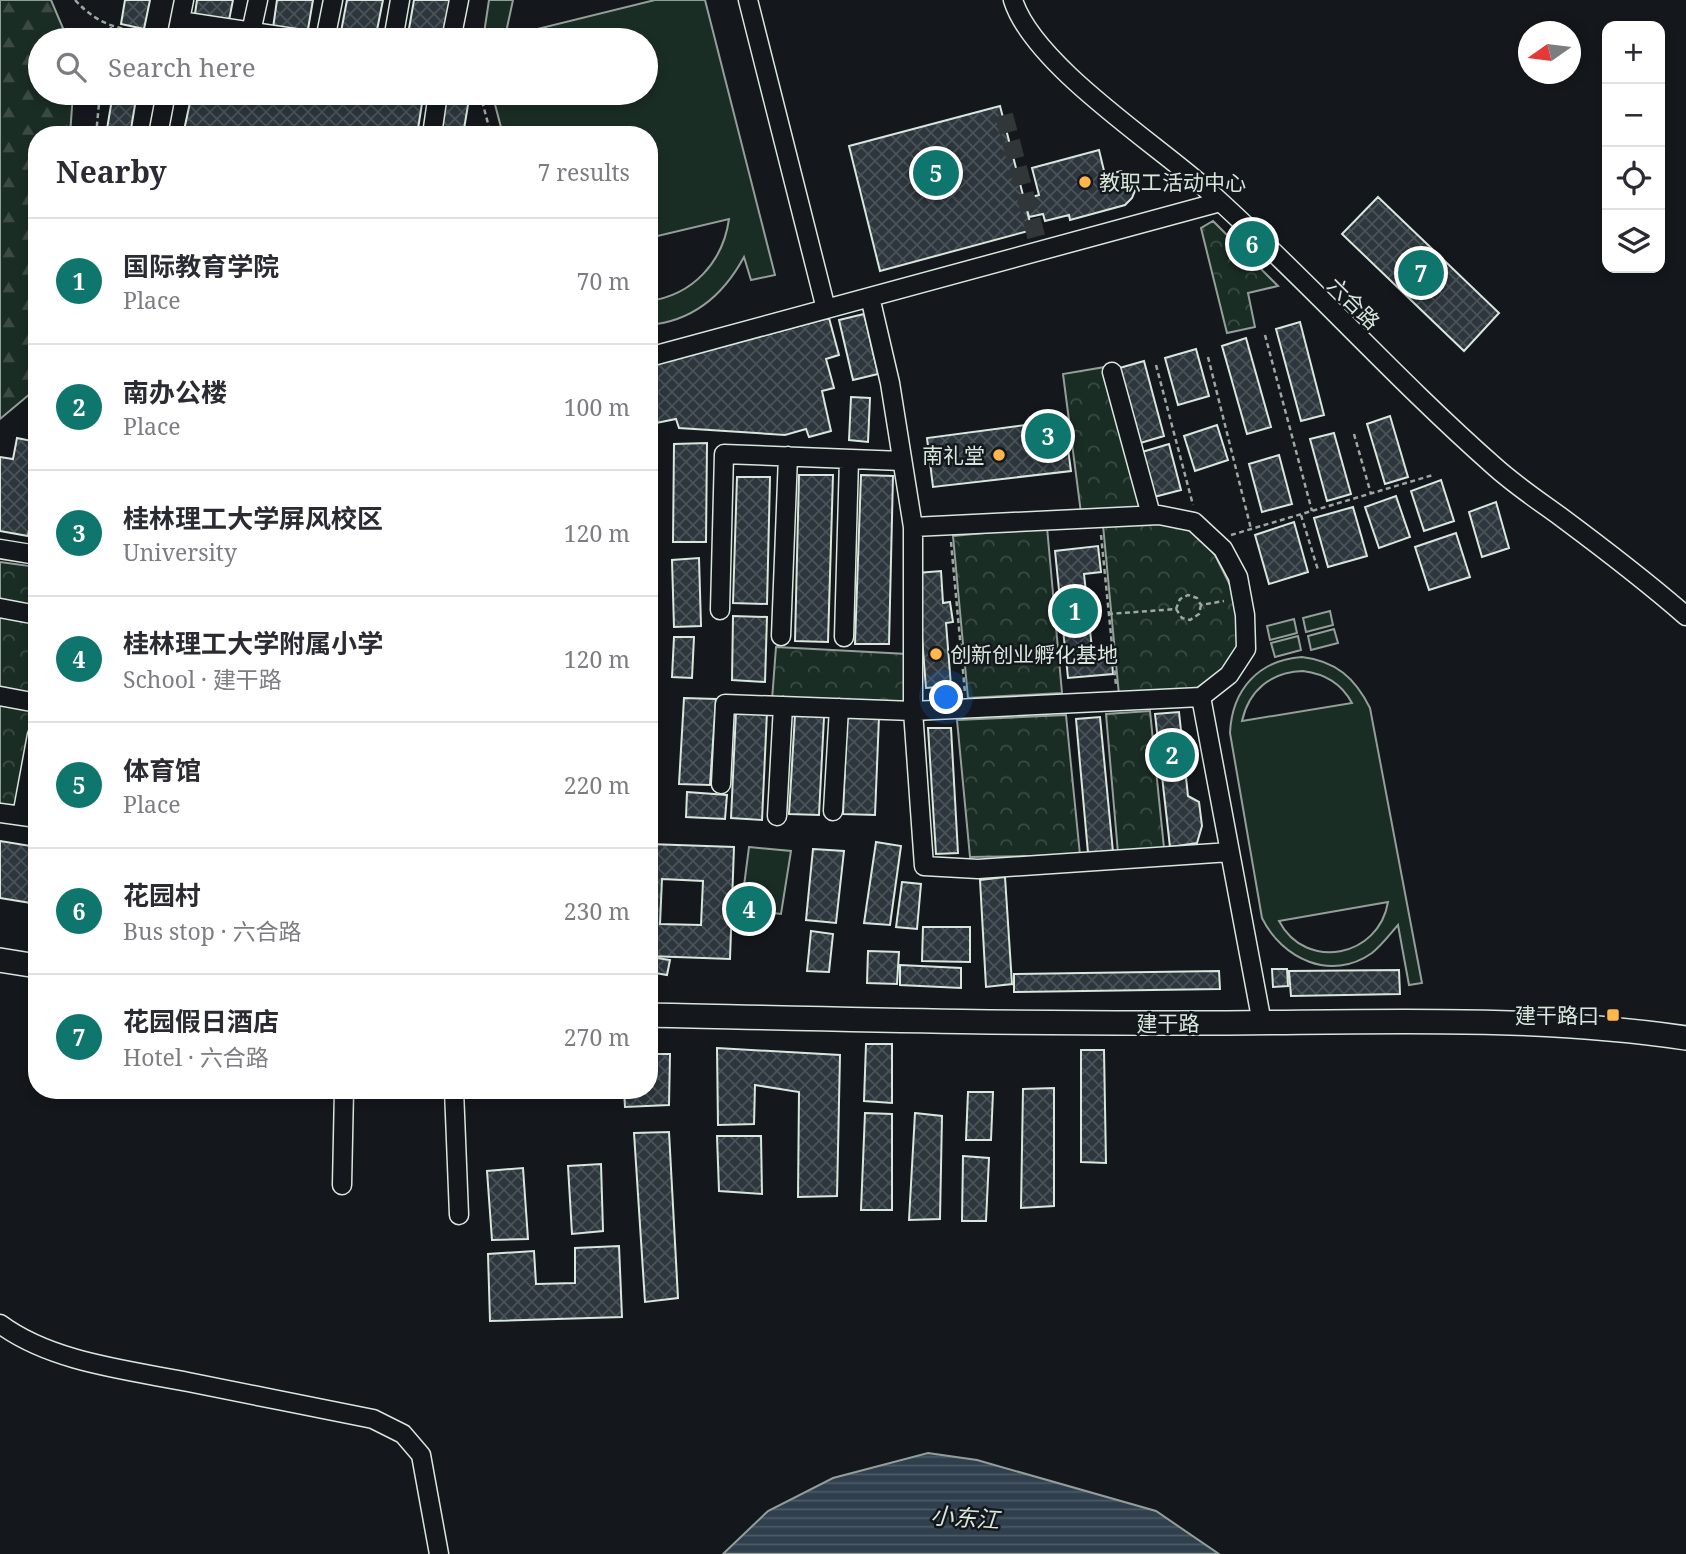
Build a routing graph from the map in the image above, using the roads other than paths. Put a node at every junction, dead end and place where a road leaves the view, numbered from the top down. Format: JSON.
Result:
{"nodes":[{"id":1,"x":184,"y":0,"type":"edge"},
{"id":2,"x":257,"y":0,"type":"edge"},
{"id":3,"x":333,"y":0,"type":"edge"},
{"id":4,"x":400,"y":0,"type":"edge"},
{"id":5,"x":459,"y":0,"type":"edge"},
{"id":6,"x":748,"y":0,"type":"edge"},
{"id":7,"x":1013,"y":0,"type":"edge"},
{"id":8,"x":179,"y":28,"type":"edge"},
{"id":9,"x":252,"y":28,"type":"edge"},
{"id":10,"x":327,"y":28,"type":"edge"},
{"id":11,"x":395,"y":28,"type":"edge"},
{"id":12,"x":453,"y":28,"type":"edge"},
{"id":13,"x":164,"y":105,"type":"edge"},
{"id":14,"x":436,"y":105,"type":"edge"},
{"id":15,"x":160,"y":126,"type":"edge"},
{"id":16,"x":433,"y":126,"type":"edge"},
{"id":17,"x":1220,"y":202,"type":"junction"},
{"id":18,"x":870,"y":297,"type":"junction"},
{"id":19,"x":826,"y":309,"type":"junction"},
{"id":20,"x":658,"y":355,"type":"edge"},
{"id":21,"x":1112,"y":372,"type":"dead end"},
{"id":22,"x":788,"y":456,"type":"junction"},
{"id":23,"x":849,"y":459,"type":"junction"},
{"id":24,"x":902,"y":461,"type":"junction"},
{"id":25,"x":1151,"y":515,"type":"junction"},
{"id":26,"x":913,"y":527,"type":"junction"},
{"id":27,"x":0,"y":549,"type":"edge"},
{"id":28,"x":28,"y":554,"type":"edge"},
{"id":29,"x":0,"y":608,"type":"edge"},
{"id":30,"x":720,"y":610,"type":"dead end"},
{"id":31,"x":28,"y":613,"type":"edge"},
{"id":32,"x":1686,"y":616,"type":"edge"},
{"id":33,"x":781,"y":636,"type":"dead end"},
{"id":34,"x":844,"y":637,"type":"dead end"},
{"id":35,"x":0,"y":696,"type":"edge"},
{"id":36,"x":1201,"y":697,"type":"junction"},
{"id":37,"x":28,"y":701,"type":"edge"},
{"id":38,"x":783,"y":706,"type":"junction"},
{"id":39,"x":839,"y":708,"type":"junction"},
{"id":40,"x":913,"y":711,"type":"junction"},
{"id":41,"x":721,"y":784,"type":"dead end"},
{"id":42,"x":833,"y":811,"type":"dead end"},
{"id":43,"x":0,"y":813,"type":"edge"},
{"id":44,"x":777,"y":816,"type":"dead end"},
{"id":45,"x":28,"y":817,"type":"edge"},
{"id":46,"x":1230,"y":852,"type":"junction"},
{"id":47,"x":0,"y":960,"type":"edge"},
{"id":48,"x":28,"y":965,"type":"edge"},
{"id":49,"x":658,"y":1015,"type":"edge"},
{"id":50,"x":1262,"y":1023,"type":"junction"},
{"id":51,"x":1686,"y":1038,"type":"edge"},
{"id":52,"x":344,"y":1099,"type":"edge"},
{"id":53,"x":454,"y":1099,"type":"edge"},
{"id":54,"x":342,"y":1185,"type":"dead end"},
{"id":55,"x":458,"y":1215,"type":"dead end"},
{"id":56,"x":0,"y":1324,"type":"edge"},
{"id":57,"x":439,"y":1554,"type":"edge"}],
"edges":[{"from":1,"to":8,"type":"street"},
{"from":2,"to":9,"type":"street"},
{"from":3,"to":10,"type":"street"},
{"from":4,"to":11,"type":"street"},
{"from":5,"to":12,"type":"street"},
{"from":6,"to":19,"type":"street"},
{"from":7,"to":17,"type":"street","name":"六合路"},
{"from":13,"to":15,"type":"street"},
{"from":14,"to":16,"type":"street"},
{"from":17,"to":18,"type":"street"},
{"from":17,"to":32,"type":"street","name":"六合路"},
{"from":18,"to":19,"type":"street"},
{"from":18,"to":24,"type":"street"},
{"from":19,"to":20,"type":"street"},
{"from":21,"to":25,"type":"street"},
{"from":22,"to":23,"type":"street"},
{"from":22,"to":30,"type":"street"},
{"from":22,"to":33,"type":"street"},
{"from":23,"to":24,"type":"street"},
{"from":23,"to":34,"type":"street"},
{"from":24,"to":26,"type":"street"},
{"from":25,"to":26,"type":"street"},
{"from":25,"to":36,"type":"street"},
{"from":26,"to":40,"type":"street"},
{"from":27,"to":28,"type":"street"},
{"from":29,"to":31,"type":"street"},
{"from":35,"to":37,"type":"street"},
{"from":36,"to":40,"type":"street"},
{"from":36,"to":46,"type":"street"},
{"from":38,"to":39,"type":"street"},
{"from":38,"to":41,"type":"street"},
{"from":38,"to":44,"type":"street"},
{"from":39,"to":40,"type":"street"},
{"from":39,"to":42,"type":"street"},
{"from":40,"to":46,"type":"street"},
{"from":43,"to":45,"type":"street"},
{"from":46,"to":50,"type":"street"},
{"from":47,"to":48,"type":"main road"},
{"from":49,"to":50,"type":"main road","name":"建干路"},
{"from":50,"to":51,"type":"main road","name":"建干路"},
{"from":52,"to":54,"type":"street"},
{"from":53,"to":55,"type":"street"},
{"from":56,"to":57,"type":"street"}]}
